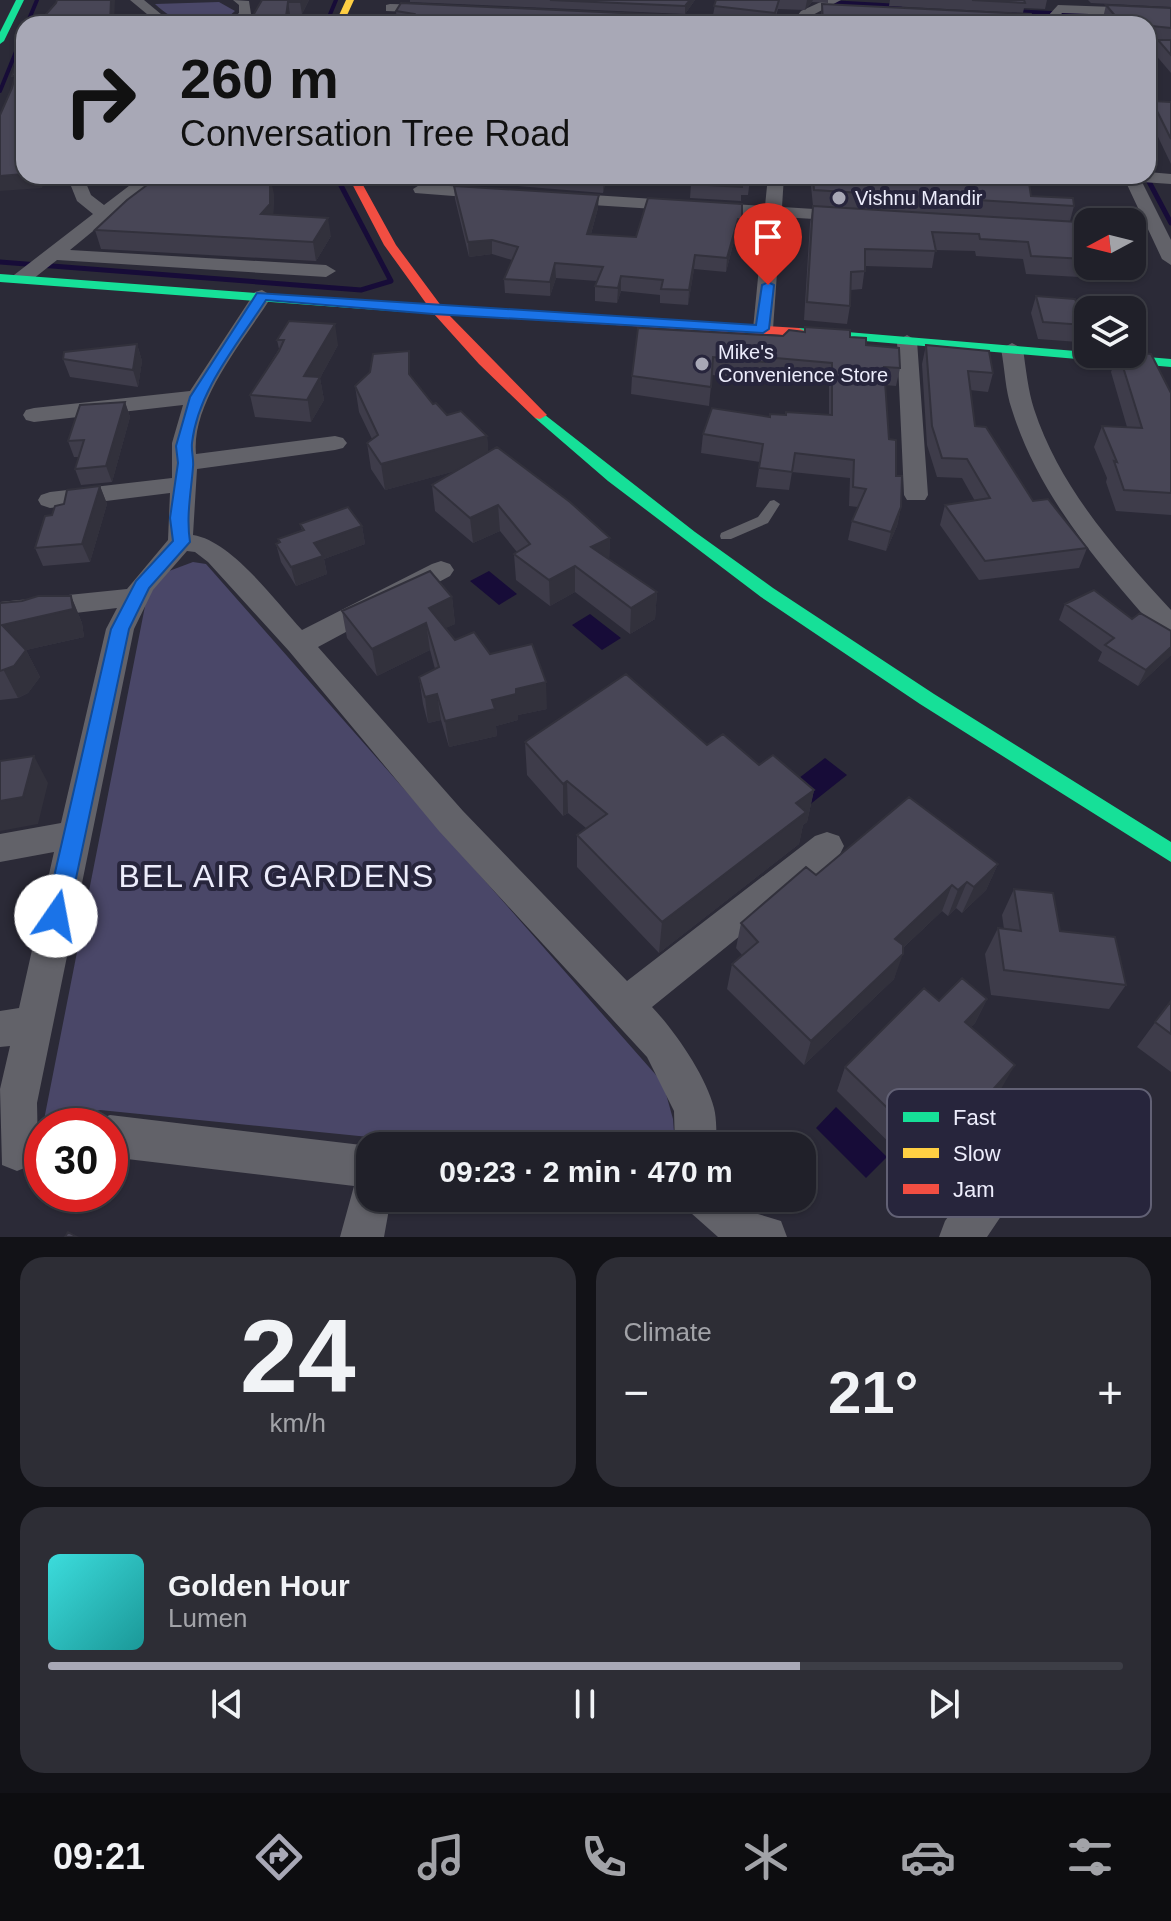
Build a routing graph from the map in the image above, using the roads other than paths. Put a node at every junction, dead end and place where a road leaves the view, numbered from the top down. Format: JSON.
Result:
{"nodes":[{"id":1,"x":20,"y":0,"type":"edge"},
{"id":2,"x":136,"y":0,"type":"edge"},
{"id":3,"x":239,"y":0,"type":"edge"},
{"id":4,"x":835,"y":0,"type":"edge"},
{"id":5,"x":818,"y":7,"type":"junction"},
{"id":6,"x":390,"y":8,"type":"dead end"},
{"id":7,"x":449,"y":10,"type":"edge"},
{"id":8,"x":846,"y":10,"type":"edge"},
{"id":9,"x":1171,"y":13,"type":"edge"},
{"id":10,"x":1054,"y":14,"type":"edge"},
{"id":11,"x":155,"y":16,"type":"edge"},
{"id":12,"x":242,"y":16,"type":"edge"},
{"id":13,"x":807,"y":16,"type":"edge"},
{"id":14,"x":1001,"y":16,"type":"edge"},
{"id":15,"x":0,"y":41,"type":"edge"},
{"id":16,"x":78,"y":184,"type":"edge"},
{"id":17,"x":141,"y":184,"type":"edge"},
{"id":18,"x":357,"y":184,"type":"edge"},
{"id":19,"x":374,"y":184,"type":"edge"},
{"id":20,"x":776,"y":184,"type":"edge"},
{"id":21,"x":1135,"y":184,"type":"edge"},
{"id":22,"x":421,"y":189,"type":"dead end"},
{"id":23,"x":514,"y":195,"type":"edge"},
{"id":24,"x":546,"y":197,"type":"edge"},
{"id":25,"x":775,"y":211,"type":"junction"},
{"id":26,"x":102,"y":212,"type":"junction"},
{"id":27,"x":869,"y":217,"type":"edge"},
{"id":28,"x":1025,"y":228,"type":"edge"},
{"id":29,"x":1074,"y":231,"type":"edge"},
{"id":30,"x":1146,"y":241,"type":"edge"},
{"id":31,"x":1167,"y":249,"type":"edge"},
{"id":32,"x":36,"y":266,"type":"junction"},
{"id":33,"x":431,"y":270,"type":"dead end"},
{"id":34,"x":326,"y":271,"type":"dead end"},
{"id":35,"x":0,"y":278,"type":"edge"},
{"id":36,"x":450,"y":291,"type":"dead end"},
{"id":37,"x":262,"y":296,"type":"junction"},
{"id":38,"x":433,"y":310,"type":"junction"},
{"id":39,"x":468,"y":312,"type":"junction"},
{"id":40,"x":763,"y":329,"type":"junction"},
{"id":41,"x":489,"y":332,"type":"dead end"},
{"id":42,"x":907,"y":341,"type":"junction"},
{"id":43,"x":1012,"y":349,"type":"junction"},
{"id":44,"x":1171,"y":363,"type":"edge"},
{"id":45,"x":197,"y":397,"type":"junction"},
{"id":46,"x":34,"y":415,"type":"dead end"},
{"id":47,"x":335,"y":443,"type":"dead end"},
{"id":48,"x":184,"y":473,"type":"junction"},
{"id":49,"x":916,"y":495,"type":"dead end"},
{"id":50,"x":50,"y":500,"type":"dead end"},
{"id":51,"x":774,"y":504,"type":"dead end"},
{"id":52,"x":727,"y":536,"type":"dead end"},
{"id":53,"x":181,"y":542,"type":"junction"},
{"id":54,"x":441,"y":570,"type":"dead end"},
{"id":55,"x":135,"y":597,"type":"junction"},
{"id":56,"x":0,"y":612,"type":"edge"},
{"id":57,"x":1171,"y":628,"type":"edge"},
{"id":58,"x":299,"y":644,"type":"junction"},
{"id":59,"x":74,"y":835,"type":"junction"},
{"id":60,"x":827,"y":846,"type":"dead end"},
{"id":61,"x":0,"y":848,"type":"edge"},
{"id":62,"x":1171,"y":853,"type":"edge"},
{"id":63,"x":624,"y":1006,"type":"junction"},
{"id":64,"x":17,"y":1026,"type":"edge"},
{"id":65,"x":695,"y":1132,"type":"edge"},
{"id":66,"x":128,"y":1138,"type":"edge"},
{"id":67,"x":20,"y":1154,"type":"edge"},
{"id":68,"x":356,"y":1165,"type":"edge"},
{"id":69,"x":367,"y":1212,"type":"edge"},
{"id":70,"x":724,"y":1212,"type":"edge"},
{"id":71,"x":975,"y":1217,"type":"edge"},
{"id":72,"x":754,"y":1236,"type":"edge"},
{"id":73,"x":362,"y":1237,"type":"edge"},
{"id":74,"x":961,"y":1237,"type":"edge"}],
"edges":[{"from":1,"to":15,"type":"main road"},
{"from":2,"to":11,"type":"street"},
{"from":3,"to":12,"type":"street"},
{"from":4,"to":5,"type":"street"},
{"from":5,"to":8,"type":"street"},
{"from":5,"to":13,"type":"street"},
{"from":6,"to":7,"type":"street"},
{"from":9,"to":10,"type":"street"},
{"from":10,"to":14,"type":"street"},
{"from":16,"to":26,"type":"street"},
{"from":17,"to":26,"type":"street"},
{"from":18,"to":38,"type":"main road"},
{"from":19,"to":33,"type":"main road"},
{"from":20,"to":25,"type":"street"},
{"from":21,"to":31,"type":"street"},
{"from":22,"to":23,"type":"street"},
{"from":24,"to":25,"type":"street"},
{"from":25,"to":27,"type":"street"},
{"from":25,"to":40,"type":"street"},
{"from":26,"to":32,"type":"street"},
{"from":28,"to":29,"type":"street"},
{"from":30,"to":31,"type":"street"},
{"from":32,"to":34,"type":"street"},
{"from":32,"to":35,"type":"main road"},
{"from":32,"to":37,"type":"main road"},
{"from":36,"to":39,"type":"main road"},
{"from":37,"to":38,"type":"main road"},
{"from":37,"to":45,"type":"street"},
{"from":38,"to":39,"type":"main road"},
{"from":38,"to":62,"type":"main road"},
{"from":39,"to":40,"type":"main road"},
{"from":39,"to":41,"type":"main road"},
{"from":40,"to":42,"type":"main road"},
{"from":42,"to":43,"type":"main road"},
{"from":42,"to":49,"type":"street"},
{"from":43,"to":44,"type":"main road"},
{"from":43,"to":57,"type":"street"},
{"from":45,"to":46,"type":"street"},
{"from":45,"to":48,"type":"street"},
{"from":47,"to":48,"type":"street"},
{"from":48,"to":50,"type":"street"},
{"from":48,"to":53,"type":"street"},
{"from":51,"to":52,"type":"lane"},
{"from":53,"to":55,"type":"street"},
{"from":53,"to":58,"type":"street"},
{"from":54,"to":58,"type":"street"},
{"from":55,"to":56,"type":"street"},
{"from":55,"to":59,"type":"street"},
{"from":58,"to":63,"type":"street"},
{"from":59,"to":61,"type":"street"},
{"from":59,"to":64,"type":"street"},
{"from":60,"to":63,"type":"street"},
{"from":63,"to":65,"type":"street"},
{"from":64,"to":67,"type":"street"},
{"from":66,"to":68,"type":"street"},
{"from":69,"to":73,"type":"street"},
{"from":70,"to":72,"type":"street"},
{"from":71,"to":74,"type":"street"}]}
